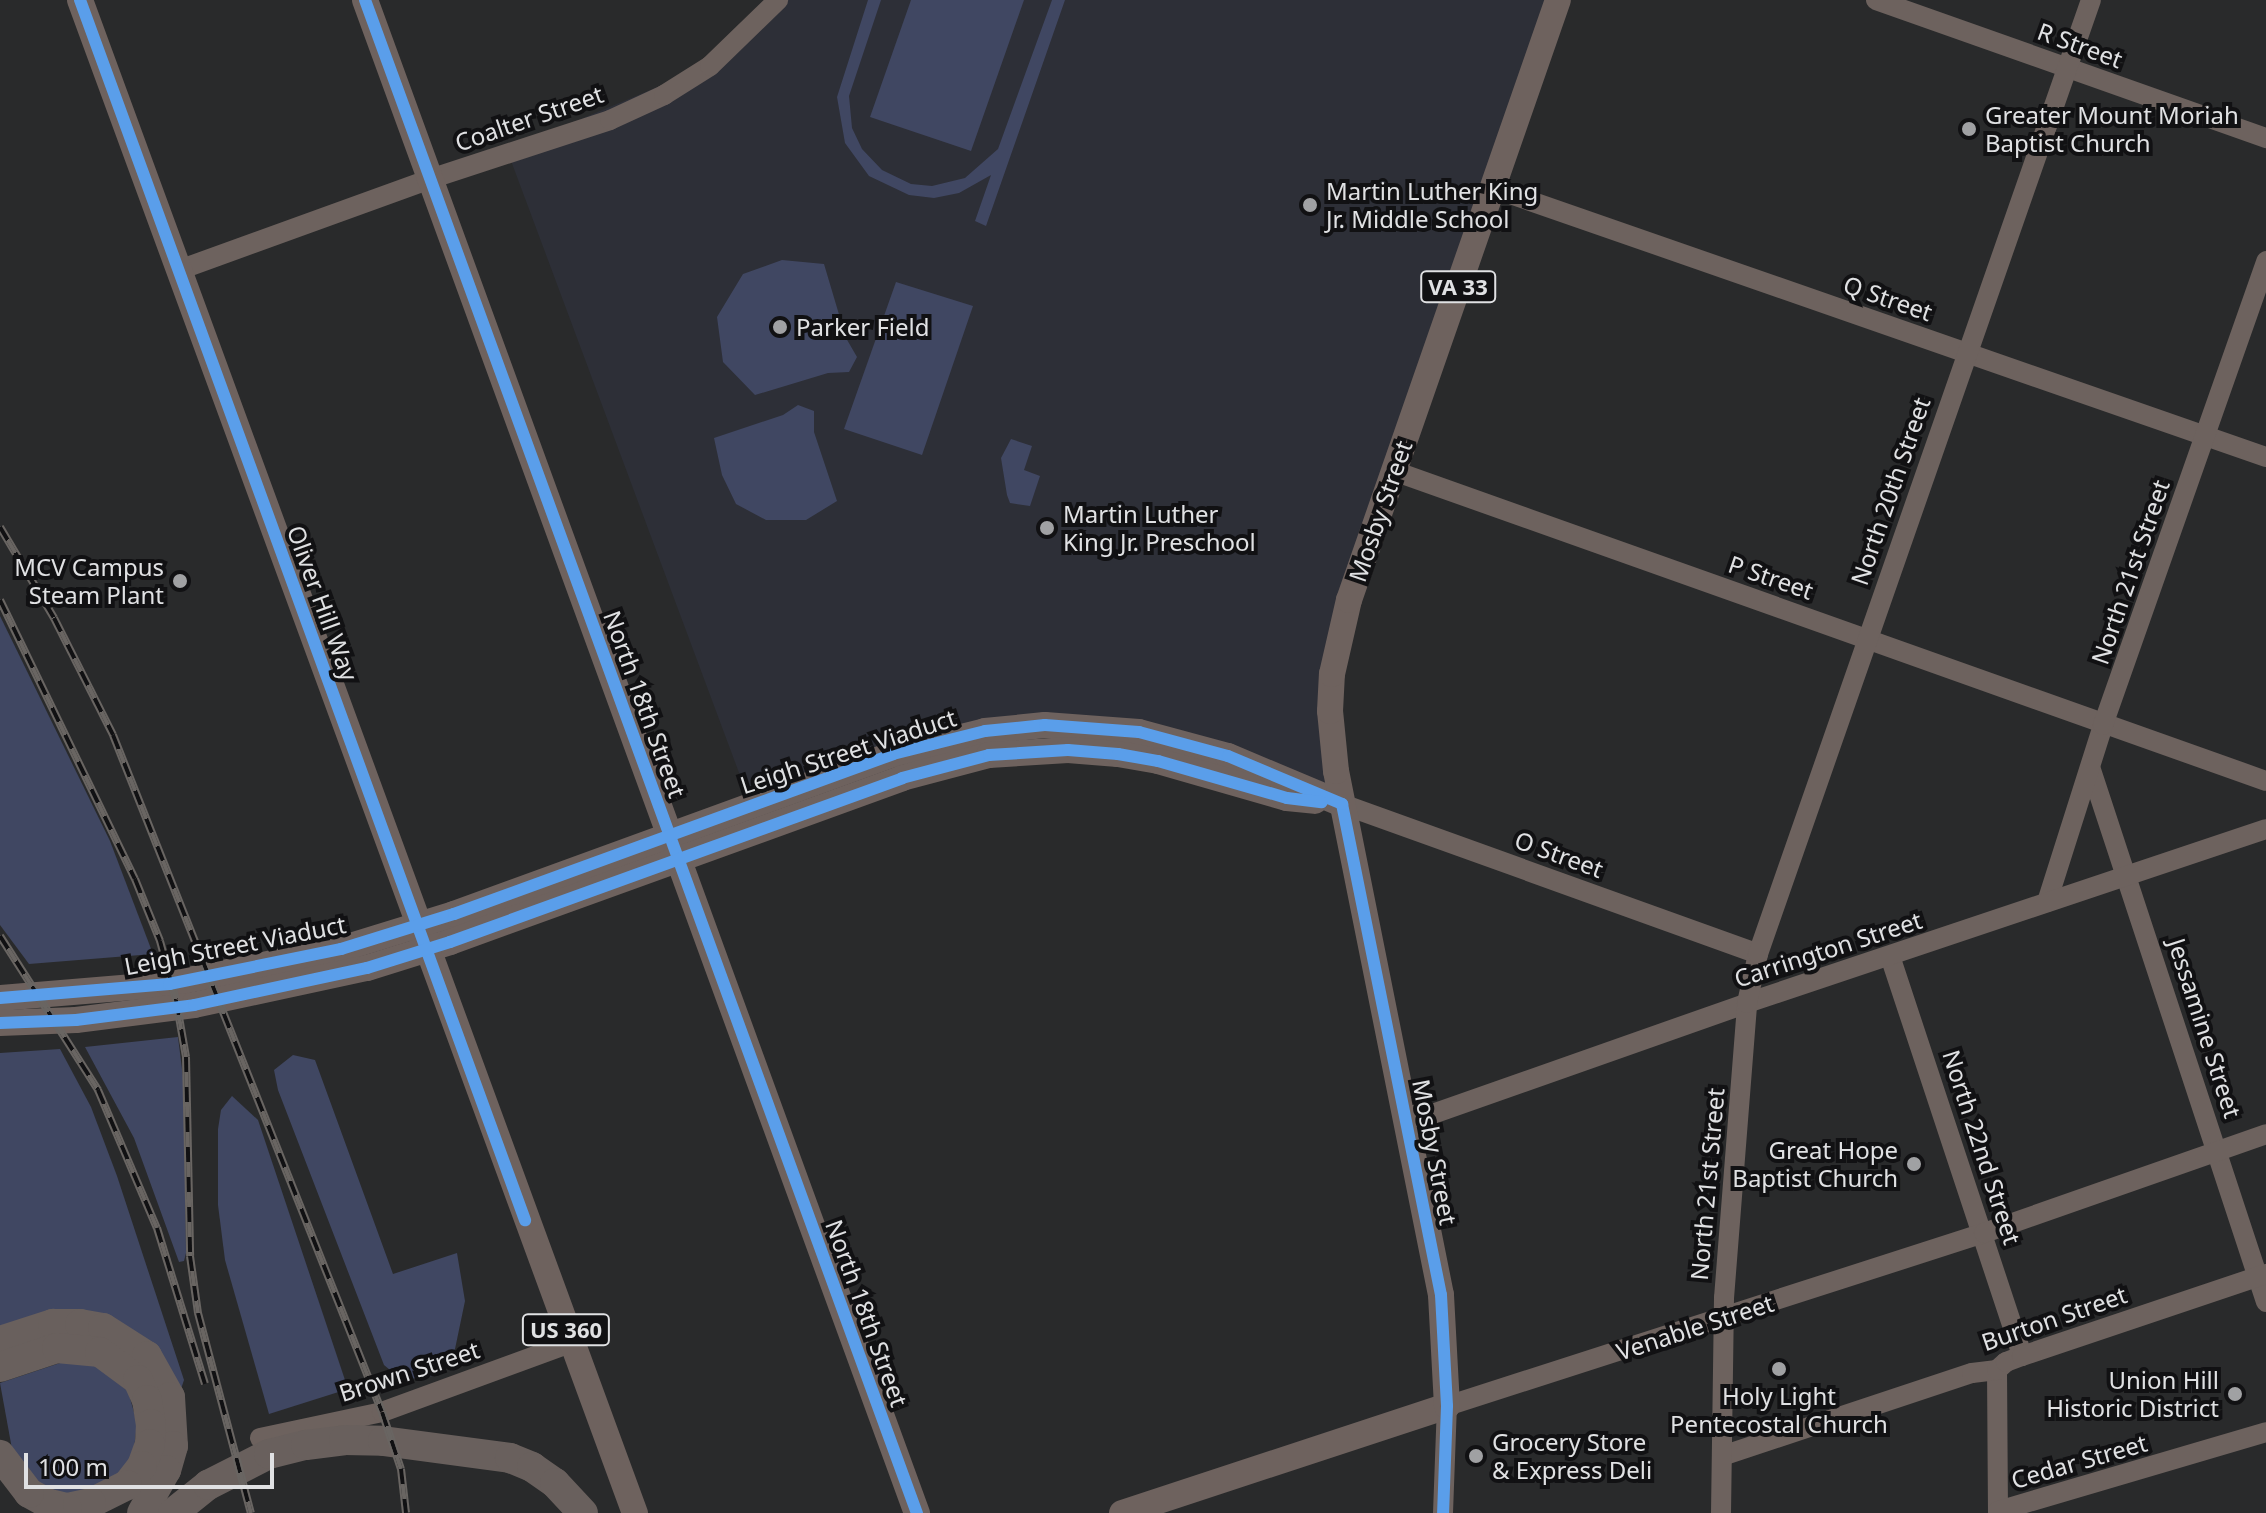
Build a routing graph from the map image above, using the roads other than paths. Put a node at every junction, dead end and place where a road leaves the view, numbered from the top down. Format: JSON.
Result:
{"nodes":[{"id":1,"x":80,"y":0,"type":"edge"},
{"id":2,"x":365,"y":0,"type":"edge"},
{"id":3,"x":778,"y":0,"type":"edge"},
{"id":4,"x":1558,"y":0,"type":"edge"},
{"id":5,"x":1876,"y":0,"type":"edge"},
{"id":6,"x":2091,"y":0,"type":"edge"},
{"id":7,"x":2067,"y":68,"type":"junction"},
{"id":8,"x":2266,"y":138,"type":"edge"},
{"id":9,"x":430,"y":179,"type":"junction"},
{"id":10,"x":1493,"y":188,"type":"junction"},
{"id":11,"x":2266,"y":261,"type":"edge"},
{"id":12,"x":179,"y":270,"type":"junction"},
{"id":13,"x":1966,"y":353,"type":"junction"},
{"id":14,"x":2206,"y":435,"type":"junction"},
{"id":15,"x":2266,"y":457,"type":"edge"},
{"id":16,"x":1394,"y":471,"type":"junction"},
{"id":17,"x":1867,"y":638,"type":"junction"},
{"id":18,"x":2103,"y":725,"type":"junction"},
{"id":19,"x":1119,"y":741,"type":"junction"},
{"id":20,"x":2091,"y":770,"type":"junction"},
{"id":21,"x":2266,"y":781,"type":"edge"},
{"id":22,"x":1342,"y":804,"type":"junction"},
{"id":23,"x":2266,"y":829,"type":"edge"},
{"id":24,"x":2128,"y":875,"type":"junction"},
{"id":25,"x":2047,"y":902,"type":"junction"},
{"id":26,"x":1758,"y":954,"type":"junction"},
{"id":27,"x":1890,"y":956,"type":"junction"},
{"id":28,"x":0,"y":998,"type":"edge"},
{"id":29,"x":1747,"y":1003,"type":"junction"},
{"id":30,"x":0,"y":1023,"type":"edge"},
{"id":31,"x":1407,"y":1123,"type":"junction"},
{"id":32,"x":2266,"y":1134,"type":"edge"},
{"id":33,"x":2217,"y":1151,"type":"junction"},
{"id":34,"x":1984,"y":1233,"type":"junction"},
{"id":35,"x":2262,"y":1275,"type":"edge"},
{"id":36,"x":2266,"y":1302,"type":"edge"},
{"id":37,"x":1723,"y":1319,"type":"junction"},
{"id":38,"x":0,"y":1341,"type":"edge"},
{"id":39,"x":571,"y":1343,"type":"junction"},
{"id":40,"x":2022,"y":1356,"type":"junction"},
{"id":41,"x":0,"y":1367,"type":"edge"},
{"id":42,"x":1997,"y":1370,"type":"junction"},
{"id":43,"x":1447,"y":1406,"type":"junction"},
{"id":44,"x":2266,"y":1432,"type":"edge"},
{"id":45,"x":260,"y":1438,"type":"dead end"},
{"id":46,"x":0,"y":1455,"type":"edge"},
{"id":47,"x":1722,"y":1456,"type":"junction"},
{"id":48,"x":1998,"y":1512,"type":"edge"},
{"id":49,"x":142,"y":1513,"type":"edge"},
{"id":50,"x":173,"y":1513,"type":"edge"},
{"id":51,"x":583,"y":1513,"type":"edge"},
{"id":52,"x":635,"y":1513,"type":"edge"},
{"id":53,"x":917,"y":1513,"type":"edge"},
{"id":54,"x":1122,"y":1513,"type":"edge"},
{"id":55,"x":1443,"y":1513,"type":"edge"},
{"id":56,"x":1721,"y":1513,"type":"edge"}],
"edges":[{"from":1,"to":12,"type":"main road","name":"Oliver Hill Way","number":"US 360"},
{"from":2,"to":9,"type":"main road","name":"North 18th Street"},
{"from":3,"to":9,"type":"street","name":"Coalter Street"},
{"from":4,"to":10,"type":"main road","name":"Mosby Street","number":"VA 33"},
{"from":5,"to":7,"type":"street","name":"R Street"},
{"from":6,"to":7,"type":"street","name":"North 20th Street"},
{"from":7,"to":8,"type":"street","name":"R Street"},
{"from":7,"to":13,"type":"street","name":"North 20th Street"},
{"from":9,"to":12,"type":"street","name":"Coalter Street"},
{"from":9,"to":53,"type":"main road","name":"North 18th Street"},
{"from":10,"to":13,"type":"street","name":"Q Street"},
{"from":10,"to":16,"type":"main road","name":"Mosby Street","number":"VA 33"},
{"from":11,"to":14,"type":"street","name":"North 21st Street"},
{"from":12,"to":39,"type":"main road","name":"Oliver Hill Way","number":"US 360"},
{"from":13,"to":14,"type":"street","name":"Q Street"},
{"from":13,"to":17,"type":"street","name":"North 20th Street"},
{"from":14,"to":15,"type":"street","name":"Q Street"},
{"from":14,"to":18,"type":"street","name":"North 21st Street"},
{"from":16,"to":17,"type":"street","name":"P Street"},
{"from":16,"to":22,"type":"main road","name":"Mosby Street","number":"VA 33"},
{"from":17,"to":18,"type":"street","name":"P Street"},
{"from":17,"to":26,"type":"street","name":"North 20th Street"},
{"from":18,"to":20,"type":"street","name":"North 21st Street"},
{"from":18,"to":21,"type":"street","name":"P Street"},
{"from":19,"to":22,"type":"main road","name":"Leigh Street Viaduct"},
{"from":19,"to":28,"type":"main road","name":"Leigh Street Viaduct"},
{"from":19,"to":30,"type":"main road","name":"Leigh Street Viaduct"},
{"from":20,"to":24,"type":"street","name":"Jessamine Street"},
{"from":20,"to":25,"type":"street","name":"North 21st Street"},
{"from":22,"to":26,"type":"street","name":"O Street"},
{"from":22,"to":31,"type":"main road","name":"Mosby Street"},
{"from":23,"to":24,"type":"street","name":"Carrington Street"},
{"from":24,"to":25,"type":"street","name":"Carrington Street"},
{"from":24,"to":33,"type":"street","name":"Jessamine Street"},
{"from":25,"to":27,"type":"street","name":"Carrington Street"},
{"from":26,"to":29,"type":"street","name":"North 20th Street"},
{"from":27,"to":29,"type":"street","name":"Carrington Street"},
{"from":27,"to":34,"type":"street","name":"North 22nd Street"},
{"from":29,"to":31,"type":"street","name":"Carrington Street"},
{"from":29,"to":37,"type":"street","name":"North 21st Street"},
{"from":31,"to":43,"type":"main road","name":"Mosby Street"},
{"from":32,"to":33,"type":"street","name":"Venable Street"},
{"from":33,"to":34,"type":"street","name":"Venable Street"},
{"from":33,"to":35,"type":"street","name":"Jessamine Street"},
{"from":34,"to":37,"type":"street","name":"Venable Street"},
{"from":34,"to":40,"type":"street","name":"North 22nd Street"},
{"from":35,"to":36,"type":"street","name":"Jessamine Street"},
{"from":35,"to":40,"type":"street","name":"Burton Street"},
{"from":37,"to":43,"type":"street","name":"Venable Street"},
{"from":37,"to":47,"type":"street","name":"North 21st Street"},
{"from":38,"to":49,"type":"highway"},
{"from":39,"to":45,"type":"street","name":"Brown Street"},
{"from":39,"to":52,"type":"main road","name":"Oliver Hill Way","number":"US 360"},
{"from":40,"to":42,"type":"street","name":"Burton Street"},
{"from":41,"to":46,"type":"highway"},
{"from":42,"to":47,"type":"street","name":"Burton Street"},
{"from":42,"to":48,"type":"street"},
{"from":43,"to":54,"type":"main road","name":"Venable Street"},
{"from":43,"to":55,"type":"street","name":"Mosby Street"},
{"from":44,"to":48,"type":"street","name":"Cedar Street"},
{"from":47,"to":56,"type":"street","name":"North 21st Street"},
{"from":50,"to":51,"type":"highway"}]}
